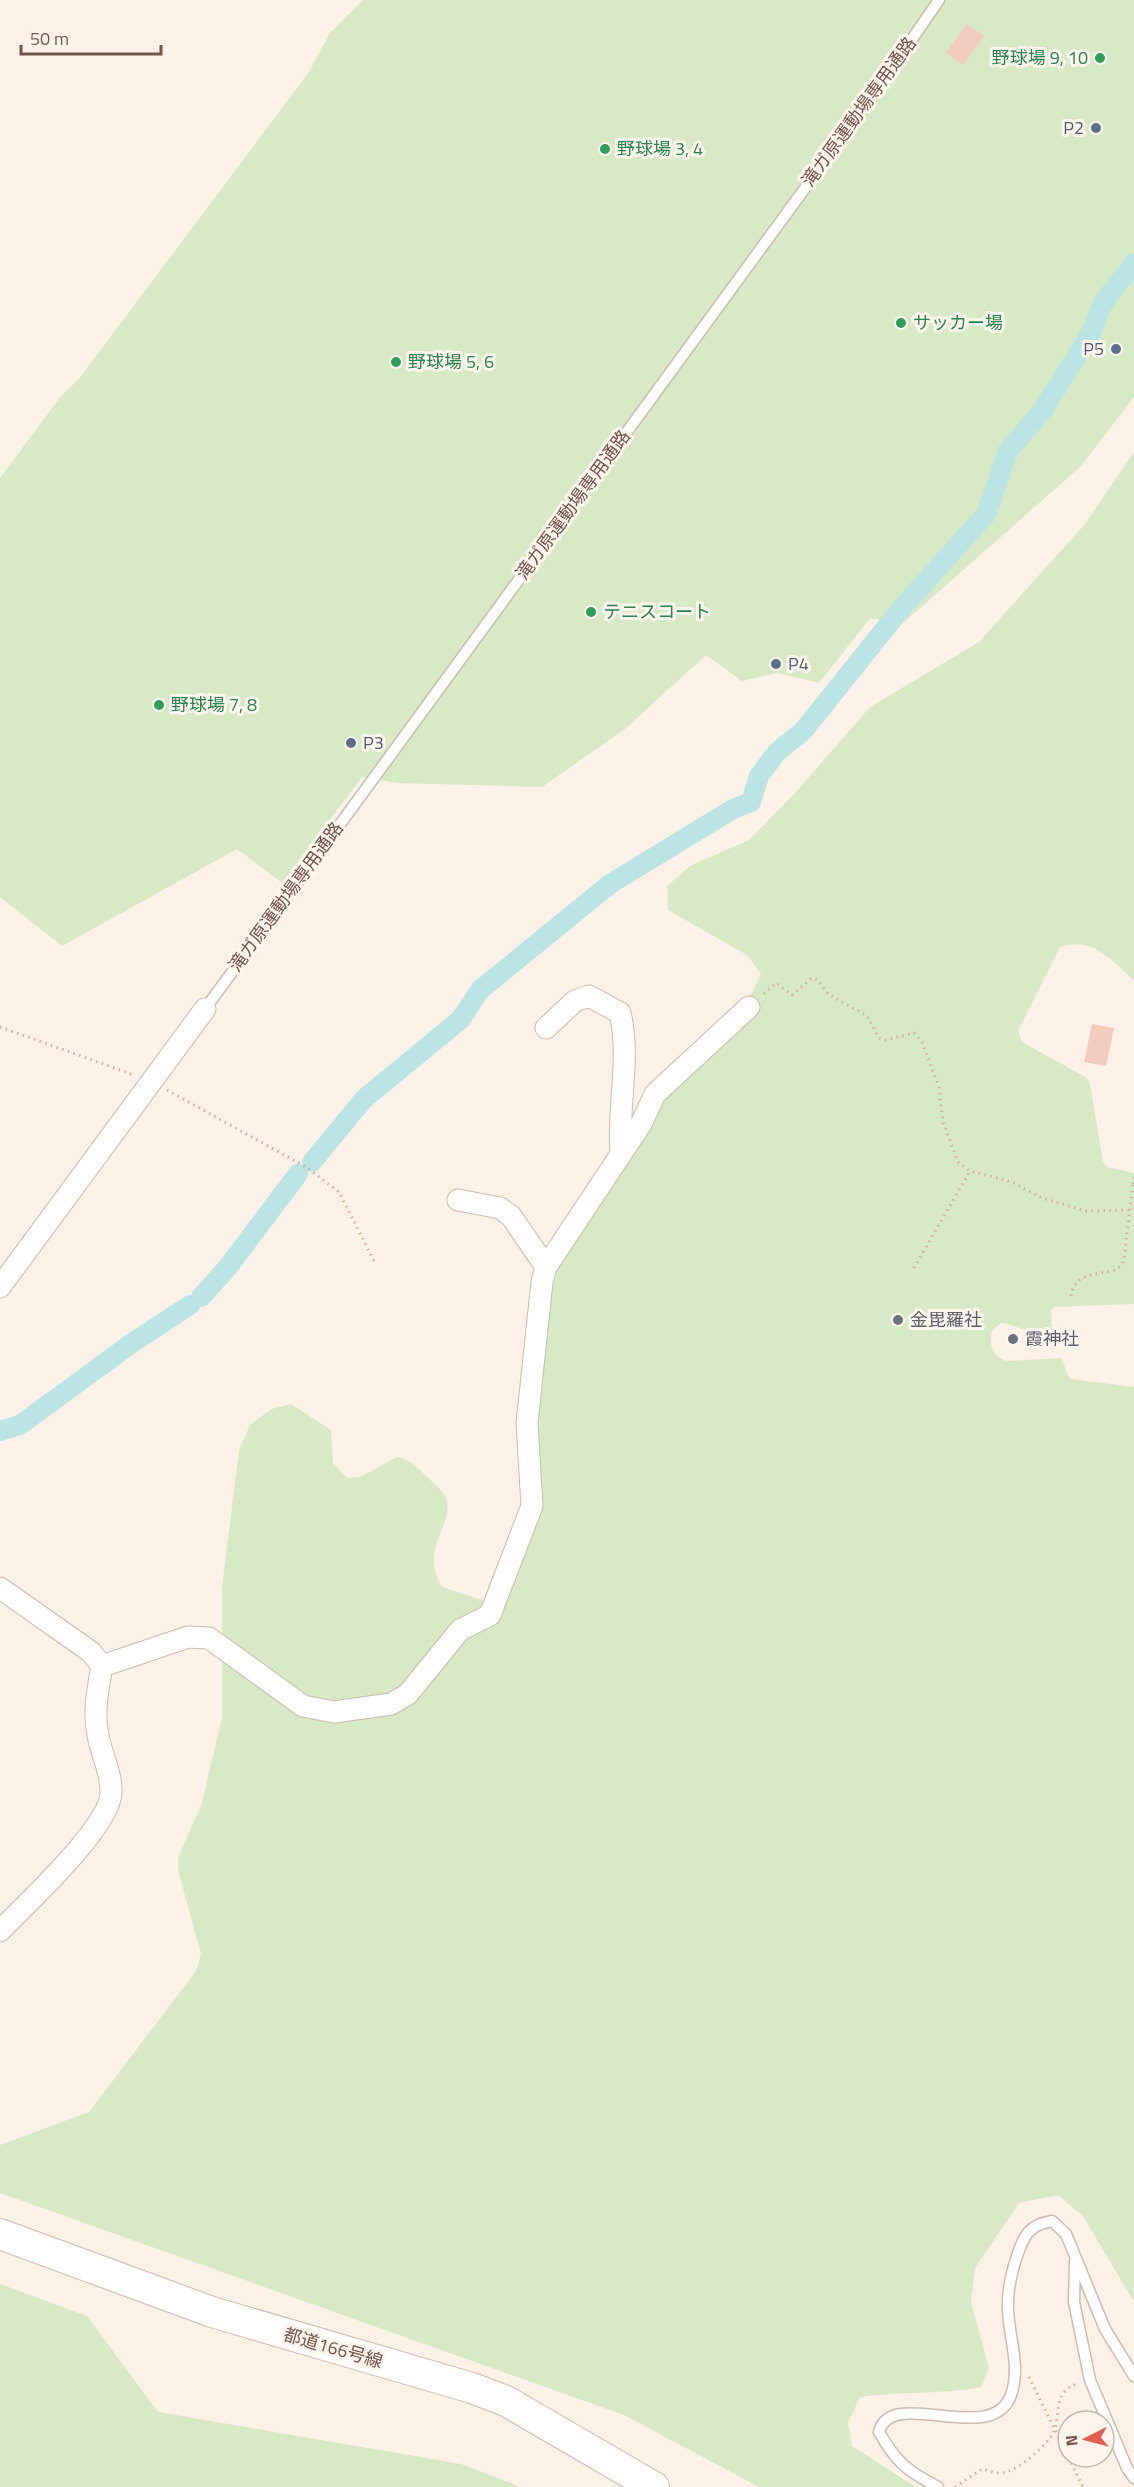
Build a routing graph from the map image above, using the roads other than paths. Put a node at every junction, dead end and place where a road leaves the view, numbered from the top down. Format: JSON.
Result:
{"nodes":[{"id":1,"x":939,"y":0,"type":"edge"},
{"id":2,"x":749,"y":1007,"type":"road end"},
{"id":3,"x":205,"y":1009,"type":"joint"},
{"id":4,"x":546,"y":1028,"type":"dead end"},
{"id":5,"x":621,"y":1153,"type":"junction"},
{"id":6,"x":458,"y":1200,"type":"dead end"},
{"id":7,"x":546,"y":1267,"type":"junction"},
{"id":8,"x":0,"y":1287,"type":"edge"},
{"id":9,"x":0,"y":1588,"type":"edge"},
{"id":10,"x":102,"y":1666,"type":"junction"},
{"id":11,"x":0,"y":1931,"type":"edge"},
{"id":12,"x":0,"y":2234,"type":"edge"},
{"id":13,"x":1075,"y":2256,"type":"junction"},
{"id":14,"x":1134,"y":2376,"type":"edge"},
{"id":15,"x":1134,"y":2478,"type":"edge"},
{"id":16,"x":654,"y":2487,"type":"edge"},
{"id":17,"x":938,"y":2487,"type":"edge"}],
"edges":[{"from":1,"to":3,"type":"lane","name":"滝ガ原運動場専用通路"},
{"from":2,"to":5,"type":"street"},
{"from":3,"to":8,"type":"street"},
{"from":4,"to":5,"type":"street"},
{"from":5,"to":7,"type":"street"},
{"from":6,"to":7,"type":"street"},
{"from":7,"to":10,"type":"street"},
{"from":9,"to":10,"type":"street"},
{"from":10,"to":11,"type":"street"},
{"from":12,"to":16,"type":"main road","name":"都道166号線"},
{"from":13,"to":14,"type":"lane"},
{"from":13,"to":15,"type":"lane"},
{"from":13,"to":17,"type":"lane"}]}
